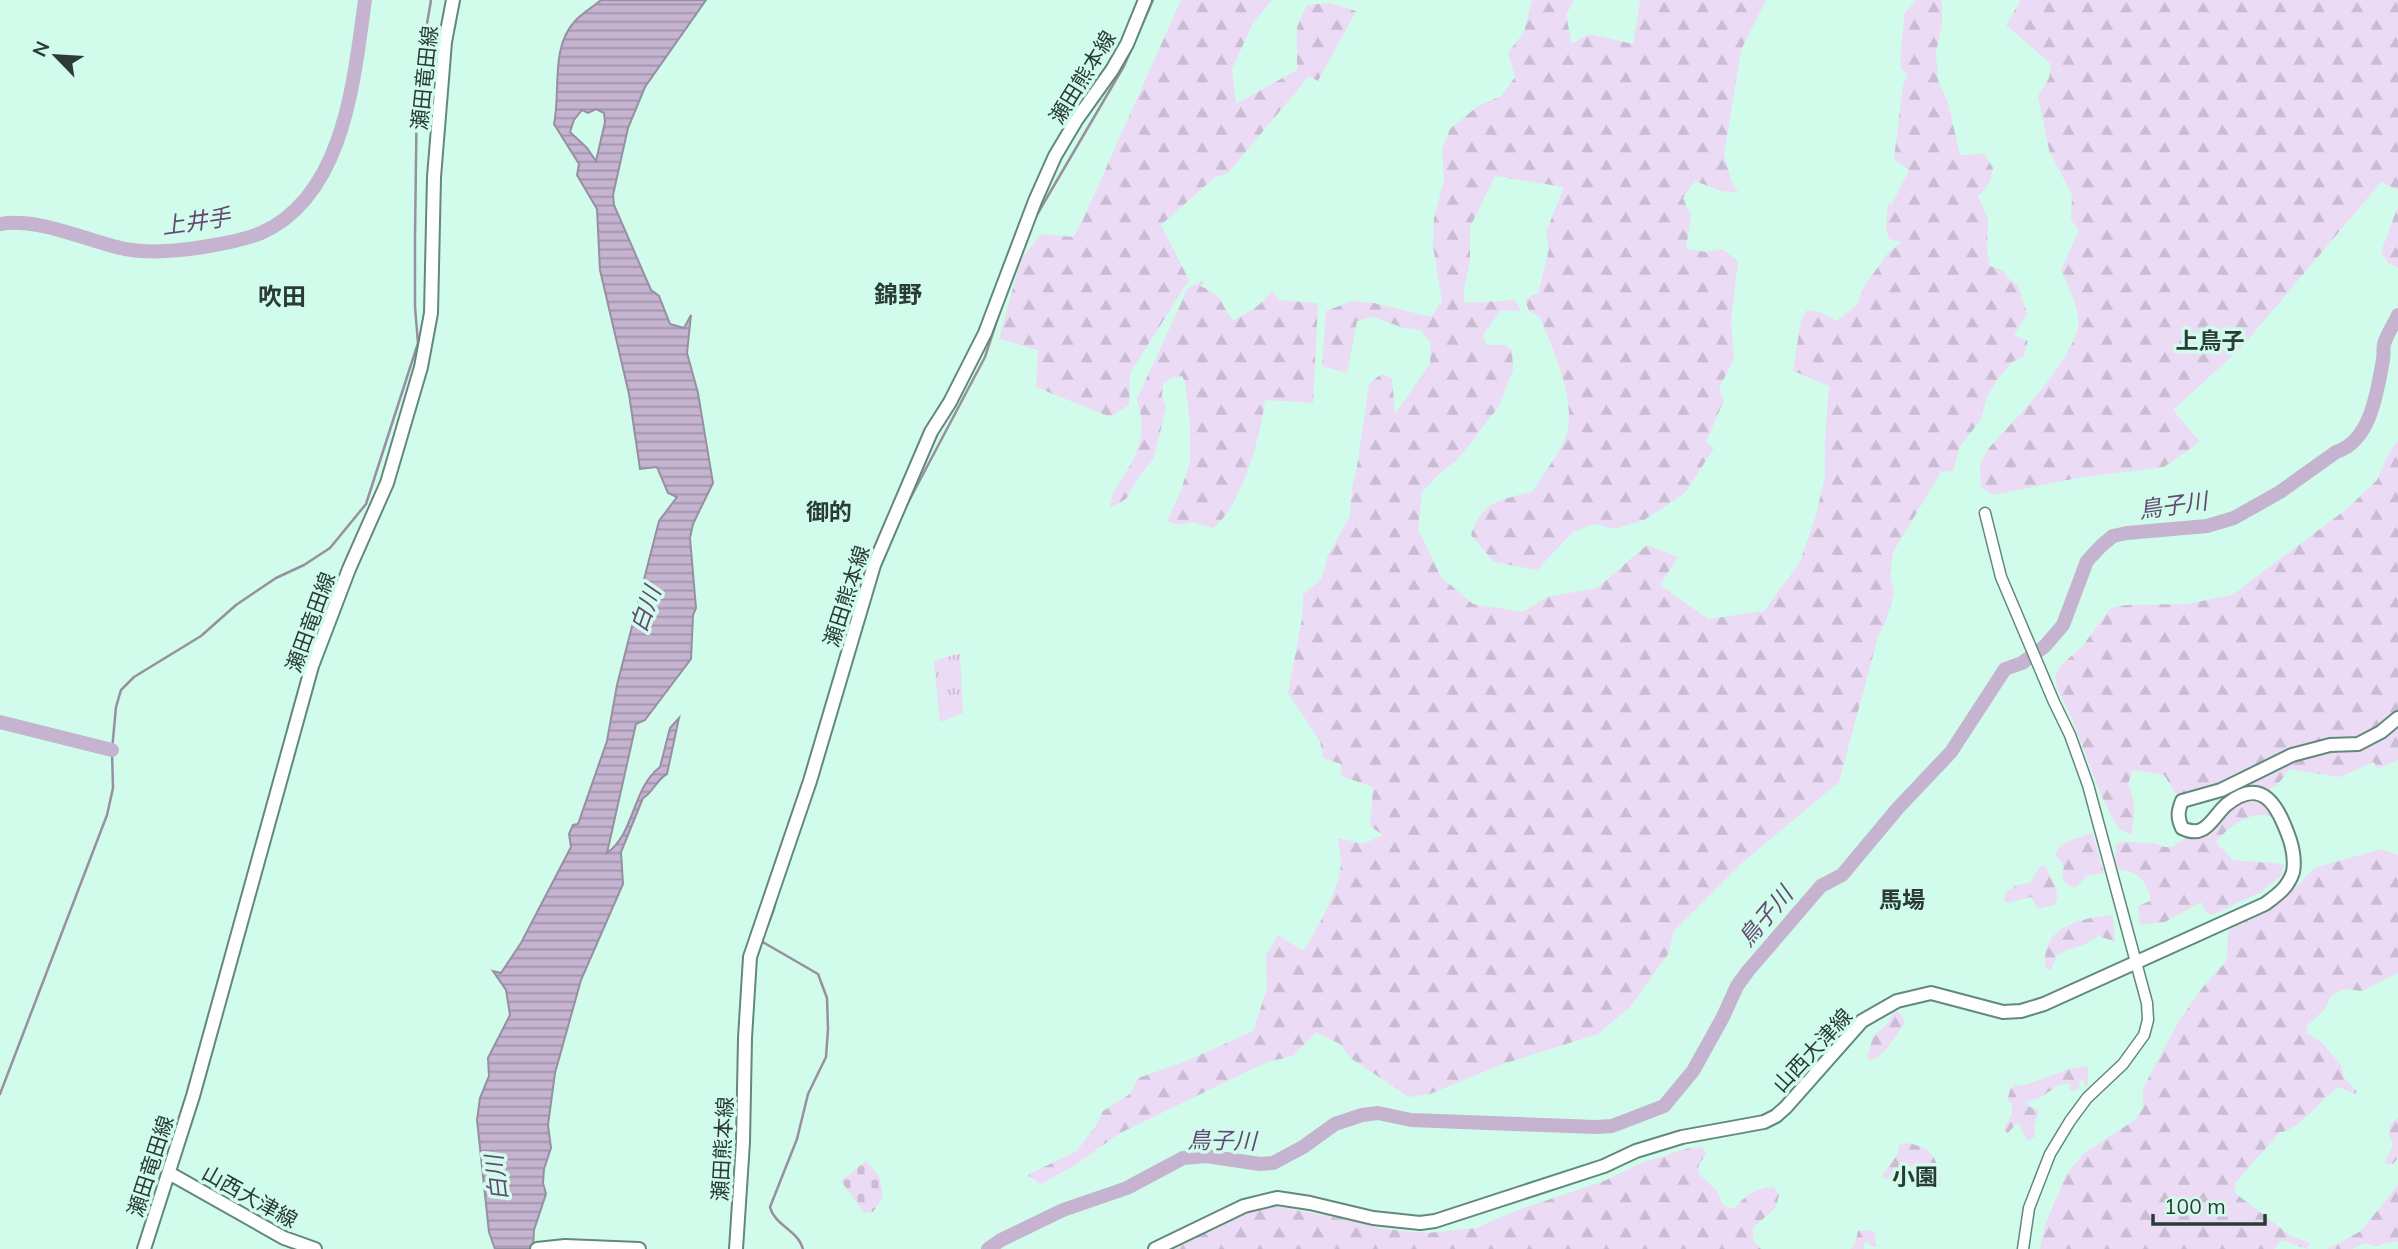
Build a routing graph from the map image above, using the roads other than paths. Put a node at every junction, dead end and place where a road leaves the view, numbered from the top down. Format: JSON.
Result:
{"nodes":[{"id":1,"x":453,"y":0,"type":"edge"},
{"id":2,"x":1145,"y":0,"type":"edge"},
{"id":3,"x":1985,"y":513,"type":"dead end"},
{"id":4,"x":2398,"y":718,"type":"edge"},
{"id":5,"x":2136,"y":962,"type":"junction"},
{"id":6,"x":169,"y":1173,"type":"junction"},
{"id":7,"x":144,"y":1249,"type":"edge"},
{"id":8,"x":315,"y":1249,"type":"edge"},
{"id":9,"x":537,"y":1249,"type":"edge"},
{"id":10,"x":639,"y":1249,"type":"edge"},
{"id":11,"x":736,"y":1249,"type":"edge"},
{"id":12,"x":1156,"y":1249,"type":"edge"},
{"id":13,"x":2023,"y":1249,"type":"edge"}],
"edges":[{"from":1,"to":6,"type":"main road","name":"瀬田竜田線"},
{"from":2,"to":11,"type":"main road","name":"瀬田熊本線"},
{"from":3,"to":5,"type":"street"},
{"from":4,"to":5,"type":"main road","name":"山西大津線"},
{"from":5,"to":12,"type":"main road","name":"山西大津線"},
{"from":5,"to":13,"type":"street"},
{"from":6,"to":7,"type":"main road","name":"瀬田竜田線"},
{"from":6,"to":8,"type":"main road","name":"山西大津線"},
{"from":9,"to":10,"type":"main road"}]}
